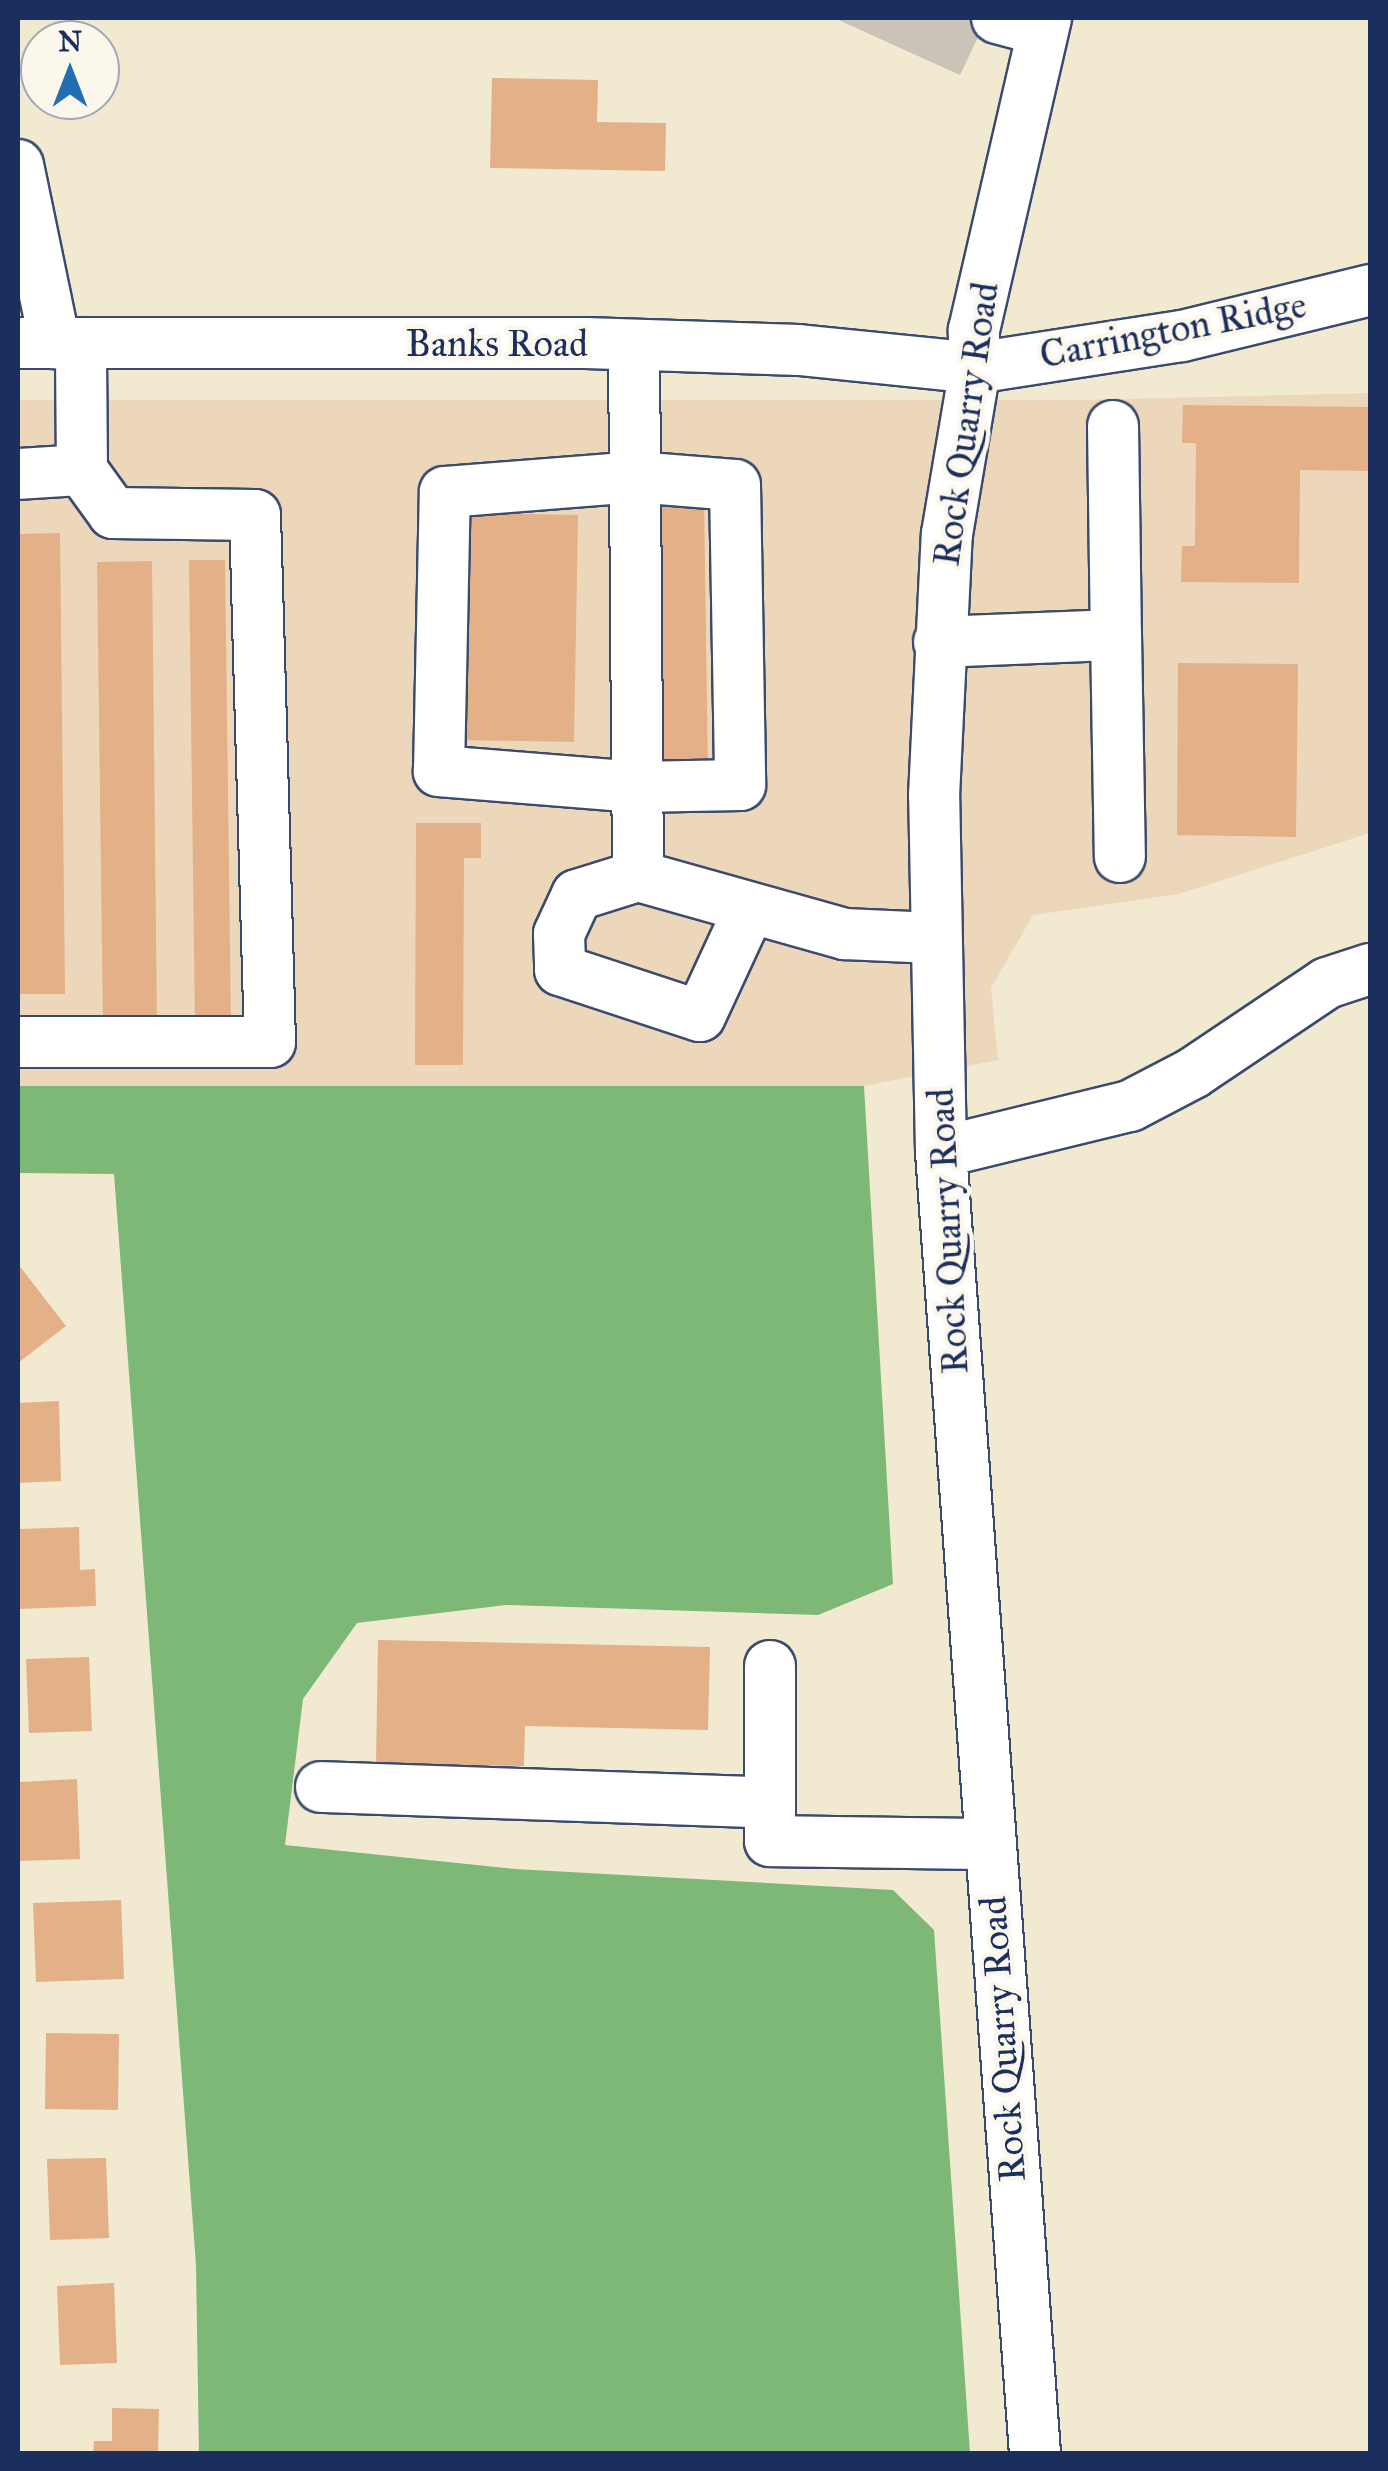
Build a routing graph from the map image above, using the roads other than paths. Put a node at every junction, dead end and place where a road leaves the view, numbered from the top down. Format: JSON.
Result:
{"nodes":[{"id":1,"x":1028,"y":22,"type":"edge"},
{"id":2,"x":18,"y":165,"type":"edge"},
{"id":3,"x":1370,"y":290,"type":"edge"},
{"id":4,"x":51,"y":343,"type":"edge"},
{"id":5,"x":634,"y":344,"type":"junction"},
{"id":6,"x":975,"y":368,"type":"junction"},
{"id":7,"x":1114,"y":426,"type":"dead end"},
{"id":8,"x":82,"y":470,"type":"junction"},
{"id":9,"x":18,"y":474,"type":"edge"},
{"id":10,"x":635,"y":478,"type":"junction"},
{"id":11,"x":1116,"y":635,"type":"junction"},
{"id":12,"x":939,"y":642,"type":"junction"},
{"id":13,"x":637,"y":787,"type":"junction"},
{"id":14,"x":1120,"y":857,"type":"dead end"},
{"id":15,"x":638,"y":876,"type":"junction"},
{"id":16,"x":750,"y":908,"type":"junction"},
{"id":17,"x":934,"y":938,"type":"junction"},
{"id":18,"x":1370,"y":968,"type":"edge"},
{"id":19,"x":18,"y":1042,"type":"edge"},
{"id":20,"x":942,"y":1152,"type":"junction"},
{"id":21,"x":770,"y":1666,"type":"dead end"},
{"id":22,"x":321,"y":1788,"type":"dead end"},
{"id":23,"x":770,"y":1803,"type":"junction"},
{"id":24,"x":990,"y":1844,"type":"junction"},
{"id":25,"x":1034,"y":2454,"type":"edge"}],
"edges":[{"from":1,"to":6,"type":"street","name":"Rock Quarry Road"},
{"from":2,"to":4,"type":"street"},
{"from":3,"to":6,"type":"street","name":"Carrington Ridge"},
{"from":4,"to":5,"type":"street","name":"Banks Road"},
{"from":4,"to":8,"type":"street"},
{"from":5,"to":6,"type":"street","name":"Banks Road"},
{"from":5,"to":10,"type":"street"},
{"from":6,"to":12,"type":"street","name":"Rock Quarry Road"},
{"from":7,"to":11,"type":"street"},
{"from":8,"to":9,"type":"street"},
{"from":8,"to":19,"type":"street"},
{"from":10,"to":13,"type":"street"},
{"from":10,"to":13,"type":"street"},
{"from":10,"to":13,"type":"street"},
{"from":11,"to":12,"type":"street"},
{"from":11,"to":14,"type":"street"},
{"from":12,"to":17,"type":"street","name":"Rock Quarry Road"},
{"from":13,"to":15,"type":"street"},
{"from":15,"to":16,"type":"street"},
{"from":15,"to":16,"type":"street"},
{"from":16,"to":17,"type":"street"},
{"from":17,"to":20,"type":"street","name":"Rock Quarry Road"},
{"from":18,"to":20,"type":"street"},
{"from":20,"to":24,"type":"street","name":"Rock Quarry Road"},
{"from":21,"to":23,"type":"street"},
{"from":22,"to":23,"type":"street"},
{"from":23,"to":24,"type":"street"},
{"from":24,"to":25,"type":"street","name":"Rock Quarry Road"}]}
